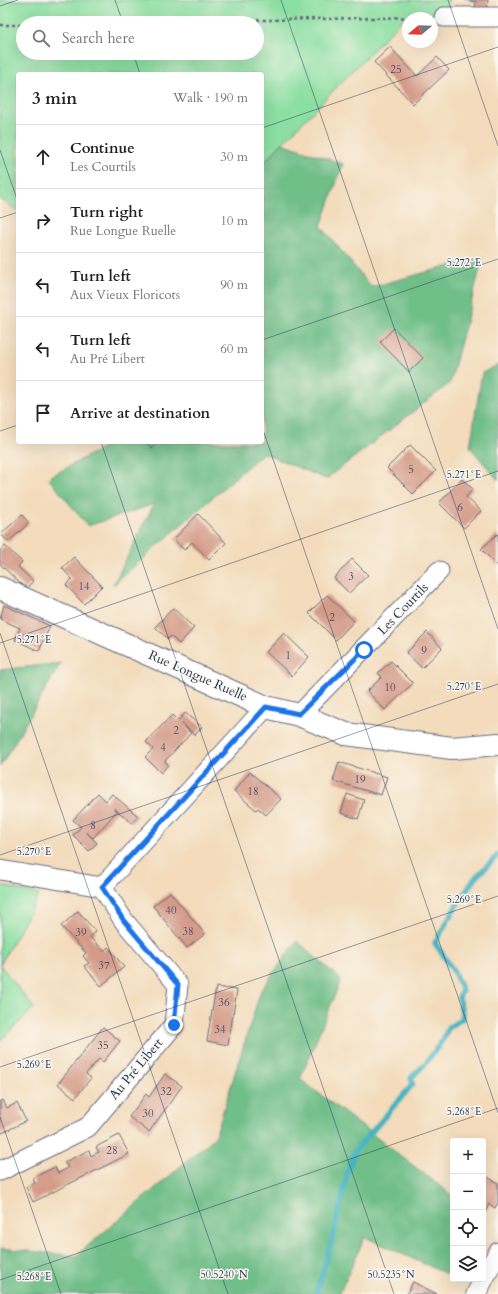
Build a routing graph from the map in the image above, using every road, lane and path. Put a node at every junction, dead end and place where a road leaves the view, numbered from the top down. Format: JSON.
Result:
{"nodes":[{"id":1,"x":444,"y":17,"type":"joint"},
{"id":2,"x":498,"y":17,"type":"edge"},
{"id":3,"x":264,"y":20,"type":"edge"},
{"id":4,"x":0,"y":25,"type":"edge"},
{"id":5,"x":16,"y":25,"type":"edge"},
{"id":6,"x":439,"y":571,"type":"dead end"},
{"id":7,"x":0,"y":588,"type":"edge"},
{"id":8,"x":266,"y":707,"type":"junction"},
{"id":9,"x":299,"y":714,"type":"junction"},
{"id":10,"x":498,"y":744,"type":"edge"},
{"id":11,"x":0,"y":870,"type":"edge"},
{"id":12,"x":102,"y":887,"type":"junction"},
{"id":13,"x":0,"y":1171,"type":"edge"},
{"id":14,"x":498,"y":1252,"type":"edge"},
{"id":15,"x":476,"y":1294,"type":"edge"}],
"edges":[{"from":1,"to":2,"type":"street"},
{"from":1,"to":3,"type":"path"},
{"from":4,"to":5,"type":"path"},
{"from":6,"to":9,"type":"street","name":"Les Courtils"},
{"from":7,"to":8,"type":"street","name":"Rue Longue Ruelle"},
{"from":8,"to":9,"type":"street","name":"Rue Longue Ruelle"},
{"from":8,"to":12,"type":"street"},
{"from":9,"to":10,"type":"street","name":"Rue Longue Ruelle"},
{"from":11,"to":12,"type":"street"},
{"from":12,"to":13,"type":"street","name":"Au Pré Libert"},
{"from":14,"to":15,"type":"street"}]}
